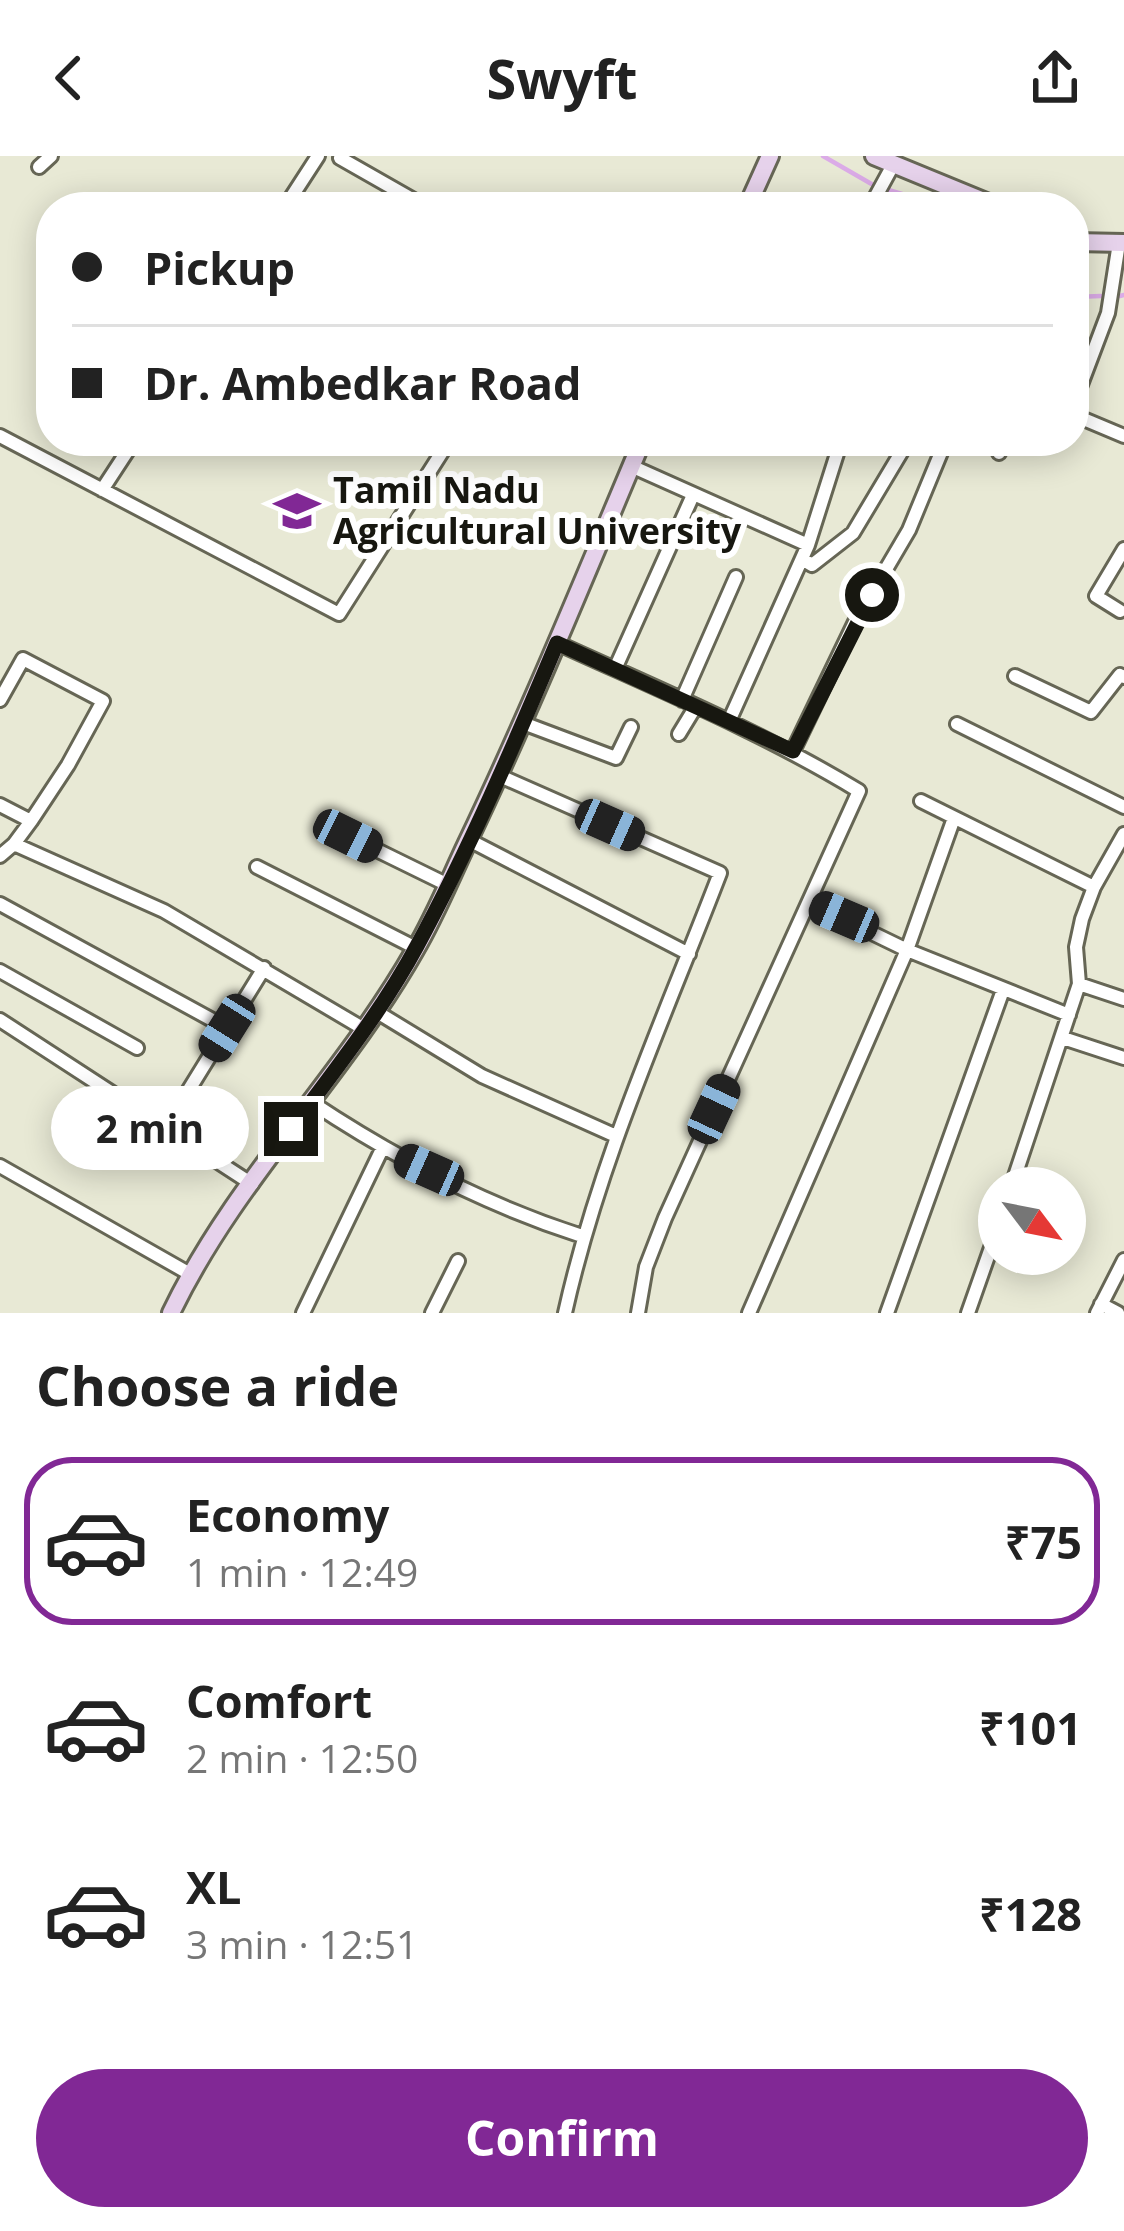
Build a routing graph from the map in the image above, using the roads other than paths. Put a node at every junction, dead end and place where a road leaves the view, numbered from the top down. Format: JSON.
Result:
{"nodes":[{"id":1,"x":51,"y":156,"type":"edge"},
{"id":2,"x":318,"y":156,"type":"edge"},
{"id":3,"x":340,"y":156,"type":"edge"},
{"id":4,"x":770,"y":156,"type":"edge"},
{"id":5,"x":874,"y":156,"type":"edge"},
{"id":6,"x":893,"y":165,"type":"junction"},
{"id":7,"x":39,"y":166,"type":"dead end"},
{"id":8,"x":953,"y":189,"type":"junction"},
{"id":9,"x":295,"y":192,"type":"edge"},
{"id":10,"x":401,"y":192,"type":"edge"},
{"id":11,"x":754,"y":192,"type":"edge"},
{"id":12,"x":878,"y":192,"type":"edge"},
{"id":13,"x":952,"y":192,"type":"edge"},
{"id":14,"x":960,"y":192,"type":"edge"},
{"id":15,"x":1089,"y":242,"type":"edge"},
{"id":16,"x":1122,"y":243,"type":"edge"},
{"id":17,"x":1089,"y":363,"type":"edge"},
{"id":18,"x":1089,"y":421,"type":"edge"},
{"id":19,"x":0,"y":436,"type":"edge"},
{"id":20,"x":1124,"y":436,"type":"edge"},
{"id":21,"x":36,"y":455,"type":"edge"},
{"id":22,"x":38,"y":456,"type":"edge"},
{"id":23,"x":125,"y":456,"type":"edge"},
{"id":24,"x":439,"y":456,"type":"edge"},
{"id":25,"x":636,"y":456,"type":"edge"},
{"id":26,"x":836,"y":456,"type":"edge"},
{"id":27,"x":899,"y":456,"type":"edge"},
{"id":28,"x":940,"y":456,"type":"edge"},
{"id":29,"x":632,"y":466,"type":"junction"},
{"id":30,"x":103,"y":490,"type":"junction"},
{"id":31,"x":693,"y":495,"type":"junction"},
{"id":32,"x":1124,"y":549,"type":"edge"},
{"id":33,"x":805,"y":552,"type":"junction"},
{"id":34,"x":736,"y":577,"type":"dead end"},
{"id":35,"x":1120,"y":611,"type":"dead end"},
{"id":36,"x":557,"y":643,"type":"junction"},
{"id":37,"x":615,"y":669,"type":"junction"},
{"id":38,"x":1015,"y":676,"type":"dead end"},
{"id":39,"x":1124,"y":677,"type":"edge"},
{"id":40,"x":0,"y":700,"type":"edge"},
{"id":41,"x":682,"y":700,"type":"junction"},
{"id":42,"x":696,"y":706,"type":"junction"},
{"id":43,"x":730,"y":719,"type":"junction"},
{"id":44,"x":523,"y":723,"type":"junction"},
{"id":45,"x":957,"y":724,"type":"dead end"},
{"id":46,"x":631,"y":727,"type":"dead end"},
{"id":47,"x":680,"y":734,"type":"dead end"},
{"id":48,"x":793,"y":751,"type":"junction"},
{"id":49,"x":500,"y":776,"type":"junction"},
{"id":50,"x":921,"y":801,"type":"dead end"},
{"id":51,"x":0,"y":805,"type":"edge"},
{"id":52,"x":1124,"y":807,"type":"edge"},
{"id":53,"x":954,"y":818,"type":"junction"},
{"id":54,"x":31,"y":820,"type":"junction"},
{"id":55,"x":1124,"y":834,"type":"edge"},
{"id":56,"x":348,"y":836,"type":"dead end"},
{"id":57,"x":469,"y":841,"type":"junction"},
{"id":58,"x":14,"y":844,"type":"junction"},
{"id":59,"x":0,"y":856,"type":"edge"},
{"id":60,"x":257,"y":867,"type":"dead end"},
{"id":61,"x":448,"y":885,"type":"junction"},
{"id":62,"x":1094,"y":887,"type":"junction"},
{"id":63,"x":810,"y":903,"type":"junction"},
{"id":64,"x":0,"y":904,"type":"edge"},
{"id":65,"x":416,"y":948,"type":"junction"},
{"id":66,"x":907,"y":950,"type":"junction"},
{"id":67,"x":689,"y":954,"type":"junction"},
{"id":68,"x":264,"y":968,"type":"junction"},
{"id":69,"x":0,"y":971,"type":"edge"},
{"id":70,"x":1079,"y":984,"type":"junction"},
{"id":71,"x":1003,"y":990,"type":"junction"},
{"id":72,"x":1124,"y":999,"type":"edge"},
{"id":73,"x":377,"y":1012,"type":"junction"},
{"id":74,"x":1070,"y":1015,"type":"junction"},
{"id":75,"x":0,"y":1020,"type":"edge"},
{"id":76,"x":227,"y":1028,"type":"junction"},
{"id":77,"x":364,"y":1029,"type":"junction"},
{"id":78,"x":1063,"y":1038,"type":"junction"},
{"id":79,"x":137,"y":1048,"type":"dead end"},
{"id":80,"x":1124,"y":1058,"type":"edge"},
{"id":81,"x":311,"y":1102,"type":"junction"},
{"id":82,"x":166,"y":1127,"type":"junction"},
{"id":83,"x":616,"y":1136,"type":"junction"},
{"id":84,"x":382,"y":1149,"type":"junction"},
{"id":85,"x":0,"y":1166,"type":"edge"},
{"id":86,"x":1018,"y":1167,"type":"edge"},
{"id":87,"x":252,"y":1184,"type":"junction"},
{"id":88,"x":582,"y":1236,"type":"junction"},
{"id":89,"x":1124,"y":1260,"type":"edge"},
{"id":90,"x":458,"y":1261,"type":"dead end"},
{"id":91,"x":190,"y":1274,"type":"junction"},
{"id":92,"x":981,"y":1275,"type":"edge"},
{"id":93,"x":1099,"y":1308,"type":"edge"},
{"id":94,"x":639,"y":1310,"type":"edge"},
{"id":95,"x":171,"y":1313,"type":"edge"},
{"id":96,"x":303,"y":1313,"type":"edge"},
{"id":97,"x":432,"y":1313,"type":"edge"},
{"id":98,"x":565,"y":1313,"type":"edge"},
{"id":99,"x":658,"y":1313,"type":"edge"},
{"id":100,"x":749,"y":1313,"type":"edge"},
{"id":101,"x":886,"y":1313,"type":"edge"},
{"id":102,"x":968,"y":1313,"type":"edge"},
{"id":103,"x":1118,"y":1313,"type":"edge"}],
"edges":[{"from":1,"to":7,"type":"street"},
{"from":2,"to":9,"type":"street"},
{"from":3,"to":10,"type":"street"},
{"from":4,"to":11,"type":"street"},
{"from":5,"to":6,"type":"street"},
{"from":6,"to":8,"type":"street"},
{"from":6,"to":12,"type":"street"},
{"from":8,"to":13,"type":"street"},
{"from":8,"to":14,"type":"street"},
{"from":15,"to":16,"type":"street"},
{"from":16,"to":17,"type":"street"},
{"from":18,"to":20,"type":"street"},
{"from":19,"to":21,"type":"street"},
{"from":22,"to":30,"type":"street"},
{"from":23,"to":30,"type":"street"},
{"from":24,"to":30,"type":"street"},
{"from":25,"to":29,"type":"street"},
{"from":26,"to":33,"type":"street"},
{"from":27,"to":33,"type":"street"},
{"from":28,"to":48,"type":"street"},
{"from":29,"to":31,"type":"street"},
{"from":29,"to":36,"type":"street"},
{"from":31,"to":33,"type":"street"},
{"from":31,"to":37,"type":"street"},
{"from":32,"to":35,"type":"street"},
{"from":33,"to":43,"type":"street"},
{"from":34,"to":41,"type":"street"},
{"from":36,"to":37,"type":"street"},
{"from":36,"to":44,"type":"street"},
{"from":37,"to":41,"type":"street"},
{"from":38,"to":39,"type":"street"},
{"from":40,"to":54,"type":"street"},
{"from":41,"to":42,"type":"street"},
{"from":42,"to":43,"type":"street"},
{"from":42,"to":47,"type":"street"},
{"from":43,"to":48,"type":"street"},
{"from":44,"to":46,"type":"street"},
{"from":44,"to":49,"type":"street"},
{"from":45,"to":52,"type":"street"},
{"from":48,"to":63,"type":"street"},
{"from":49,"to":57,"type":"street"},
{"from":49,"to":67,"type":"street"},
{"from":50,"to":53,"type":"street"},
{"from":51,"to":54,"type":"street"},
{"from":53,"to":62,"type":"street"},
{"from":53,"to":66,"type":"street"},
{"from":54,"to":58,"type":"street"},
{"from":55,"to":62,"type":"street"},
{"from":56,"to":61,"type":"street"},
{"from":57,"to":61,"type":"street"},
{"from":57,"to":67,"type":"street"},
{"from":58,"to":59,"type":"street"},
{"from":58,"to":68,"type":"street"},
{"from":60,"to":65,"type":"street"},
{"from":61,"to":65,"type":"street"},
{"from":62,"to":70,"type":"street"},
{"from":63,"to":66,"type":"street"},
{"from":63,"to":94,"type":"street"},
{"from":64,"to":76,"type":"street"},
{"from":65,"to":73,"type":"street"},
{"from":66,"to":71,"type":"street"},
{"from":66,"to":100,"type":"street"},
{"from":67,"to":83,"type":"street"},
{"from":68,"to":76,"type":"street"},
{"from":68,"to":77,"type":"street"},
{"from":69,"to":79,"type":"street"},
{"from":70,"to":72,"type":"street"},
{"from":70,"to":74,"type":"street"},
{"from":71,"to":74,"type":"street"},
{"from":71,"to":101,"type":"street"},
{"from":73,"to":77,"type":"street"},
{"from":73,"to":83,"type":"street"},
{"from":74,"to":78,"type":"street"},
{"from":75,"to":82,"type":"street"},
{"from":76,"to":82,"type":"street"},
{"from":77,"to":81,"type":"street"},
{"from":78,"to":80,"type":"street"},
{"from":78,"to":86,"type":"street"},
{"from":81,"to":84,"type":"street"},
{"from":81,"to":87,"type":"street"},
{"from":82,"to":87,"type":"street"},
{"from":83,"to":88,"type":"street"},
{"from":84,"to":88,"type":"street"},
{"from":84,"to":96,"type":"street"},
{"from":85,"to":91,"type":"street"},
{"from":87,"to":91,"type":"street"},
{"from":88,"to":98,"type":"street"},
{"from":89,"to":93,"type":"street"},
{"from":90,"to":97,"type":"street"},
{"from":91,"to":95,"type":"street"},
{"from":92,"to":102,"type":"street"},
{"from":93,"to":103,"type":"street"},
{"from":94,"to":99,"type":"street"}]}
